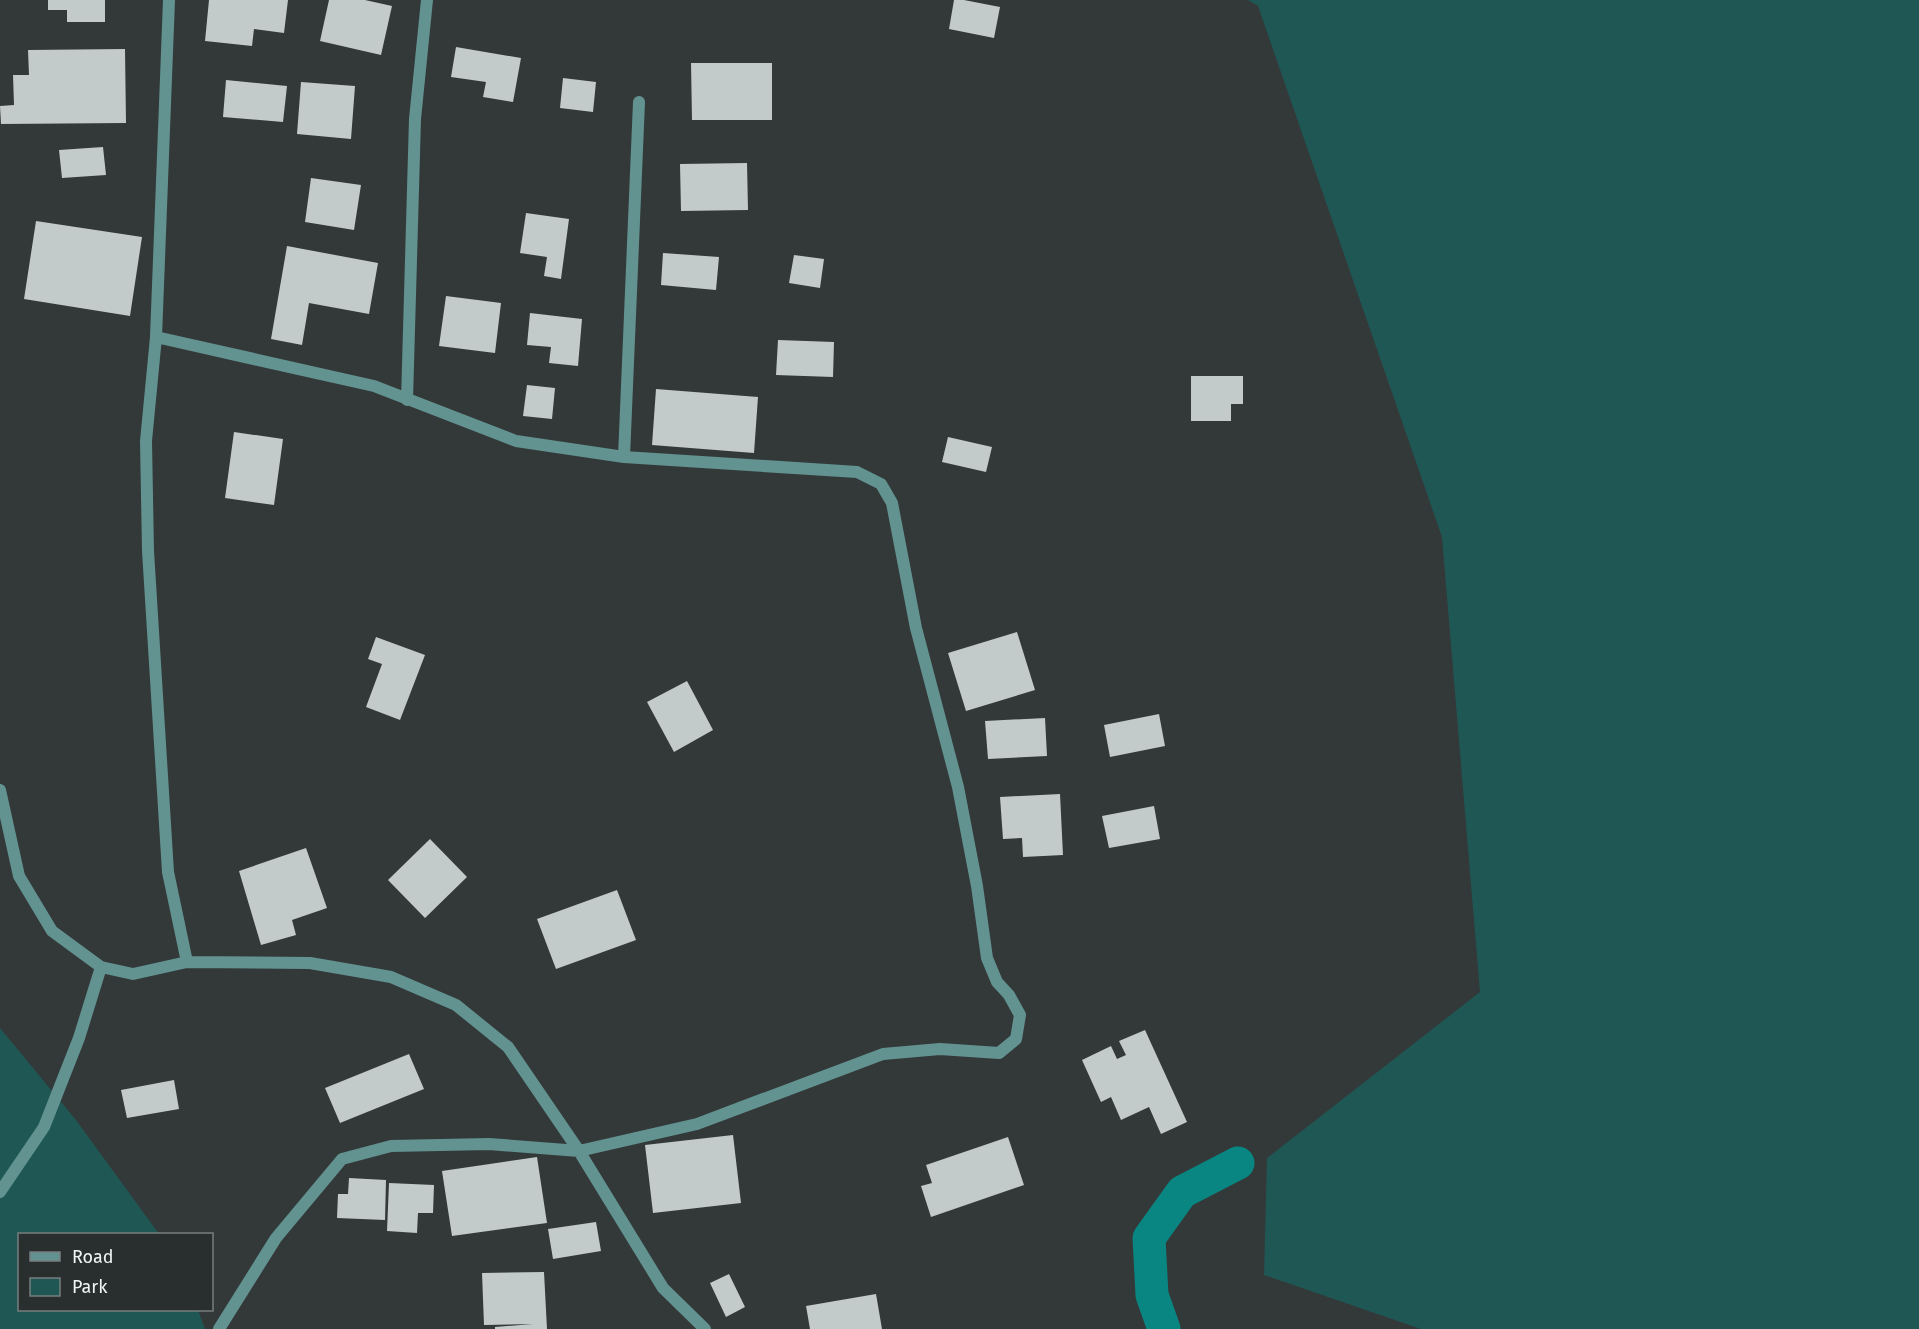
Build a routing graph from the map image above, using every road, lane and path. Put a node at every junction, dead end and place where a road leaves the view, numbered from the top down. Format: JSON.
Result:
{"nodes":[{"id":1,"x":169,"y":0,"type":"edge"},
{"id":2,"x":427,"y":0,"type":"edge"},
{"id":3,"x":639,"y":102,"type":"dead end"},
{"id":4,"x":156,"y":337,"type":"junction"},
{"id":5,"x":407,"y":400,"type":"junction"},
{"id":6,"x":624,"y":457,"type":"junction"},
{"id":7,"x":0,"y":790,"type":"edge"},
{"id":8,"x":187,"y":962,"type":"junction"},
{"id":9,"x":100,"y":967,"type":"junction"},
{"id":10,"x":579,"y":1150,"type":"junction"},
{"id":11,"x":0,"y":1192,"type":"edge"},
{"id":12,"x":219,"y":1329,"type":"edge"},
{"id":13,"x":705,"y":1329,"type":"edge"}],
"edges":[{"from":1,"to":4,"type":"street"},
{"from":2,"to":5,"type":"street"},
{"from":3,"to":6,"type":"street"},
{"from":4,"to":5,"type":"street"},
{"from":4,"to":8,"type":"street"},
{"from":5,"to":6,"type":"street"},
{"from":6,"to":10,"type":"street"},
{"from":7,"to":9,"type":"street"},
{"from":8,"to":9,"type":"street"},
{"from":8,"to":10,"type":"street"},
{"from":9,"to":11,"type":"street"},
{"from":10,"to":12,"type":"street"},
{"from":10,"to":13,"type":"street"}]}
